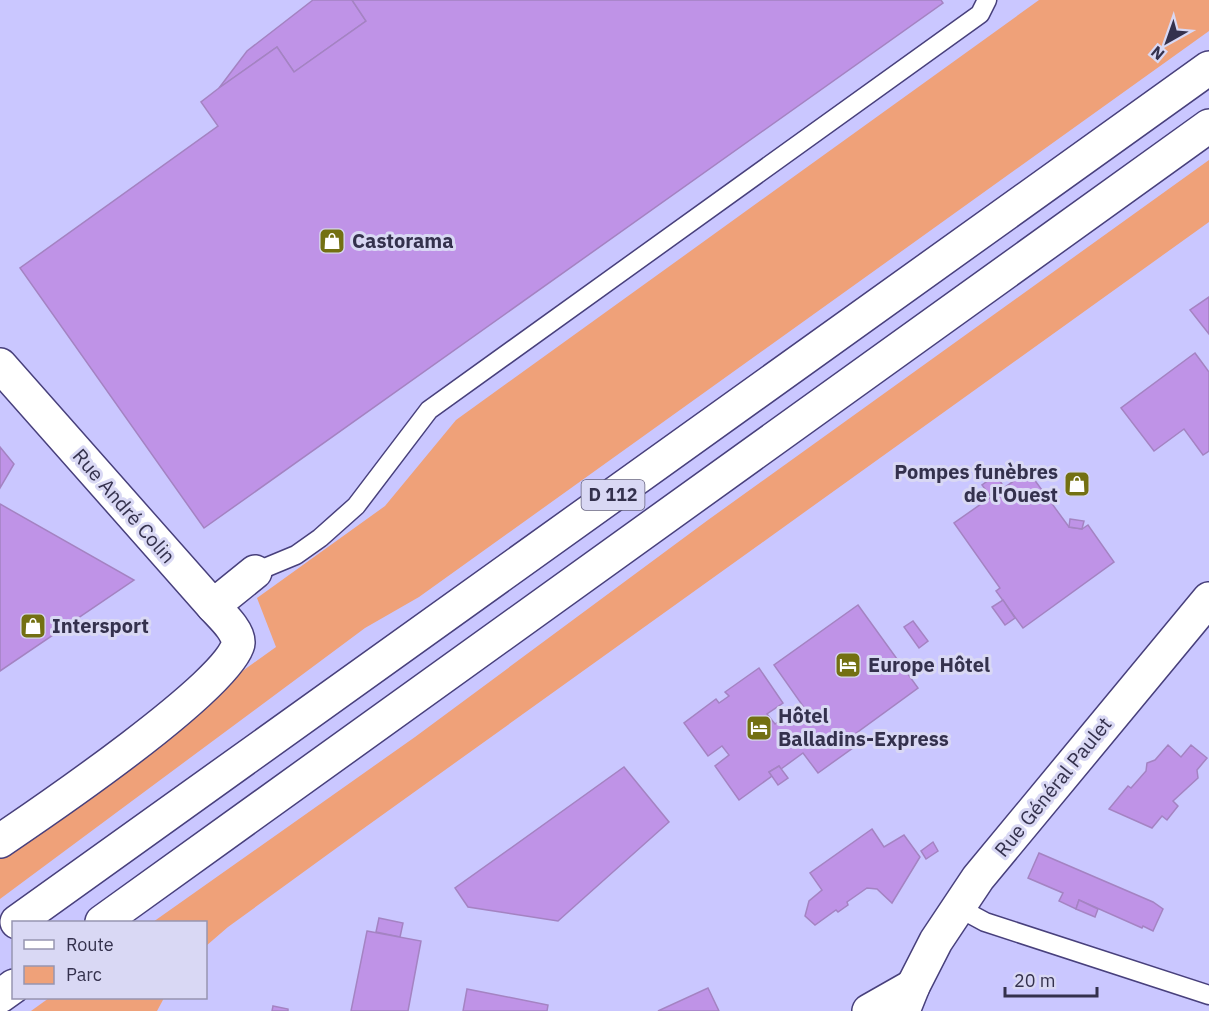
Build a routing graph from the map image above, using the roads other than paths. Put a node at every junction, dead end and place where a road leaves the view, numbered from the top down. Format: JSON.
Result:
{"nodes":[{"id":1,"x":987,"y":0,"type":"edge"},
{"id":2,"x":1209,"y":68,"type":"edge"},
{"id":3,"x":1209,"y":126,"type":"edge"},
{"id":4,"x":0,"y":365,"type":"edge"},
{"id":5,"x":255,"y":572,"type":"joint"},
{"id":6,"x":1209,"y":599,"type":"edge"},
{"id":7,"x":213,"y":606,"type":"junction"},
{"id":8,"x":0,"y":841,"type":"edge"},
{"id":9,"x":960,"y":904,"type":"junction"},
{"id":10,"x":18,"y":921,"type":"edge"},
{"id":11,"x":103,"y":921,"type":"edge"},
{"id":12,"x":1209,"y":995,"type":"edge"},
{"id":13,"x":908,"y":999,"type":"edge"},
{"id":14,"x":869,"y":1011,"type":"edge"}],
"edges":[{"from":1,"to":5,"type":"lane"},
{"from":2,"to":10,"type":"main road","number":"D 112"},
{"from":3,"to":11,"type":"main road","number":"D 112"},
{"from":4,"to":7,"type":"main road","name":"Rue André Colin"},
{"from":5,"to":7,"type":"main road"},
{"from":6,"to":9,"type":"main road","name":"Rue Général Paulet"},
{"from":7,"to":8,"type":"main road","name":"Rue André Colin"},
{"from":9,"to":12,"type":"lane"},
{"from":9,"to":13,"type":"main road","name":"Rue Général Paulet"},
{"from":13,"to":14,"type":"main road","name":"Rue Général Paulet"}]}
